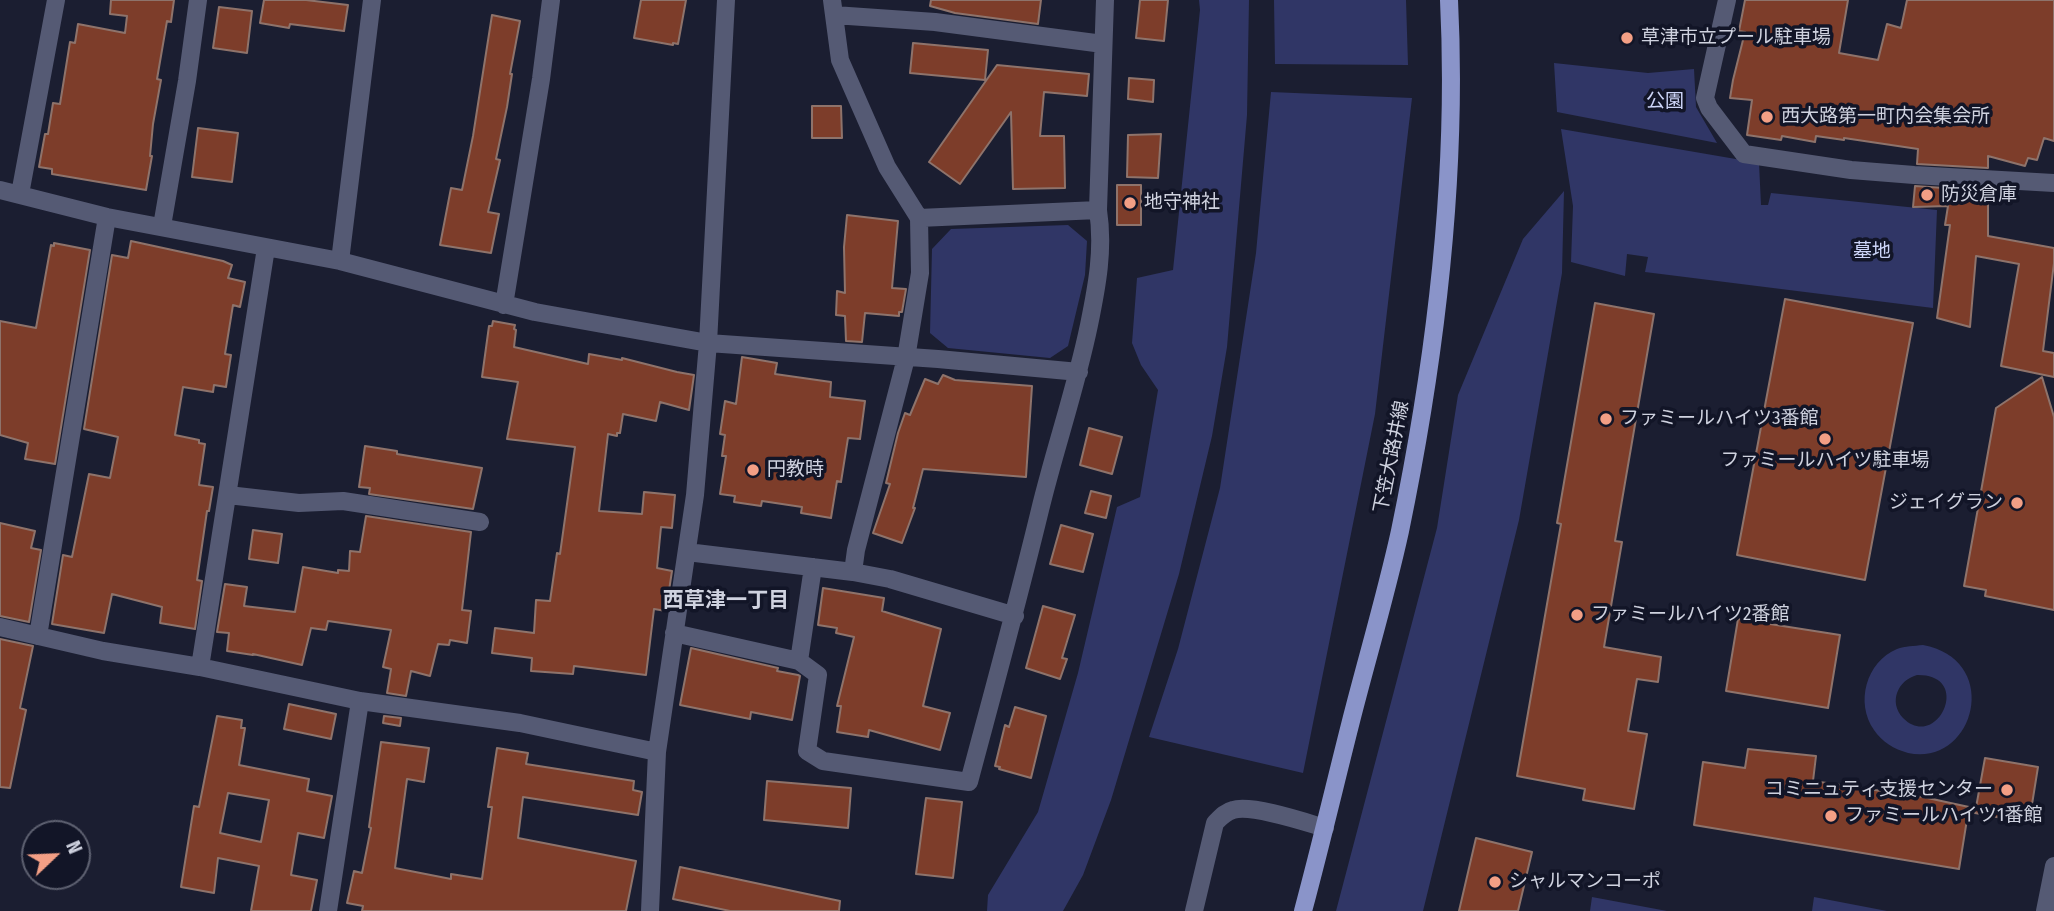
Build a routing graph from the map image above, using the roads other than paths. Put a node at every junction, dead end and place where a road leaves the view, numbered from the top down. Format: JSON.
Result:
{"nodes":[{"id":1,"x":56,"y":0,"type":"edge"},
{"id":2,"x":198,"y":0,"type":"edge"},
{"id":3,"x":372,"y":0,"type":"edge"},
{"id":4,"x":551,"y":0,"type":"edge"},
{"id":5,"x":726,"y":0,"type":"edge"},
{"id":6,"x":1105,"y":0,"type":"edge"},
{"id":7,"x":1449,"y":0,"type":"edge"},
{"id":8,"x":1727,"y":0,"type":"edge"},
{"id":9,"x":833,"y":8,"type":"edge"},
{"id":10,"x":1103,"y":44,"type":"junction"},
{"id":11,"x":2054,"y":183,"type":"edge"},
{"id":12,"x":0,"y":190,"type":"edge"},
{"id":13,"x":20,"y":194,"type":"junction"},
{"id":14,"x":1098,"y":210,"type":"junction"},
{"id":15,"x":107,"y":217,"type":"junction"},
{"id":16,"x":919,"y":218,"type":"junction"},
{"id":17,"x":162,"y":226,"type":"junction"},
{"id":18,"x":267,"y":248,"type":"junction"},
{"id":19,"x":340,"y":261,"type":"junction"},
{"id":20,"x":504,"y":305,"type":"junction"},
{"id":21,"x":708,"y":343,"type":"junction"},
{"id":22,"x":906,"y":358,"type":"junction"},
{"id":23,"x":1079,"y":372,"type":"junction"},
{"id":24,"x":228,"y":495,"type":"junction"},
{"id":25,"x":480,"y":522,"type":"dead end"},
{"id":26,"x":687,"y":552,"type":"junction"},
{"id":27,"x":813,"y":568,"type":"junction"},
{"id":28,"x":853,"y":572,"type":"junction"},
{"id":29,"x":1015,"y":616,"type":"junction"},
{"id":30,"x":0,"y":627,"type":"edge"},
{"id":31,"x":674,"y":633,"type":"junction"},
{"id":32,"x":38,"y":636,"type":"junction"},
{"id":33,"x":799,"y":661,"type":"junction"},
{"id":34,"x":200,"y":667,"type":"junction"},
{"id":35,"x":360,"y":701,"type":"junction"},
{"id":36,"x":657,"y":752,"type":"junction"},
{"id":37,"x":1325,"y":828,"type":"junction"},
{"id":38,"x":2054,"y":866,"type":"edge"},
{"id":39,"x":2049,"y":901,"type":"edge"},
{"id":40,"x":328,"y":911,"type":"edge"},
{"id":41,"x":650,"y":911,"type":"edge"},
{"id":42,"x":1194,"y":911,"type":"edge"},
{"id":43,"x":1303,"y":911,"type":"edge"}],
"edges":[{"from":1,"to":13,"type":"street"},
{"from":2,"to":17,"type":"street"},
{"from":3,"to":19,"type":"street"},
{"from":4,"to":20,"type":"street"},
{"from":5,"to":21,"type":"street"},
{"from":6,"to":10,"type":"street"},
{"from":7,"to":37,"type":"main road","name":"下笠大路井線"},
{"from":8,"to":11,"type":"street"},
{"from":9,"to":10,"type":"street"},
{"from":9,"to":16,"type":"street"},
{"from":10,"to":14,"type":"street"},
{"from":12,"to":13,"type":"street"},
{"from":13,"to":15,"type":"street"},
{"from":14,"to":16,"type":"street"},
{"from":14,"to":23,"type":"street"},
{"from":15,"to":17,"type":"street"},
{"from":15,"to":32,"type":"street"},
{"from":16,"to":22,"type":"street"},
{"from":17,"to":18,"type":"street"},
{"from":18,"to":19,"type":"street"},
{"from":18,"to":24,"type":"street"},
{"from":19,"to":20,"type":"street"},
{"from":20,"to":21,"type":"street"},
{"from":21,"to":22,"type":"street"},
{"from":21,"to":26,"type":"street"},
{"from":22,"to":23,"type":"street"},
{"from":22,"to":28,"type":"street"},
{"from":23,"to":29,"type":"street"},
{"from":24,"to":25,"type":"street"},
{"from":24,"to":34,"type":"street"},
{"from":26,"to":27,"type":"street"},
{"from":26,"to":31,"type":"street"},
{"from":27,"to":28,"type":"street"},
{"from":27,"to":33,"type":"street"},
{"from":28,"to":29,"type":"street"},
{"from":29,"to":33,"type":"street"},
{"from":30,"to":32,"type":"street"},
{"from":31,"to":33,"type":"street"},
{"from":31,"to":36,"type":"street"},
{"from":32,"to":34,"type":"street"},
{"from":34,"to":35,"type":"street"},
{"from":35,"to":36,"type":"street"},
{"from":35,"to":40,"type":"street"},
{"from":36,"to":41,"type":"street"},
{"from":37,"to":42,"type":"street"},
{"from":37,"to":43,"type":"main road","name":"下笠大路井線"},
{"from":38,"to":39,"type":"street"}]}
